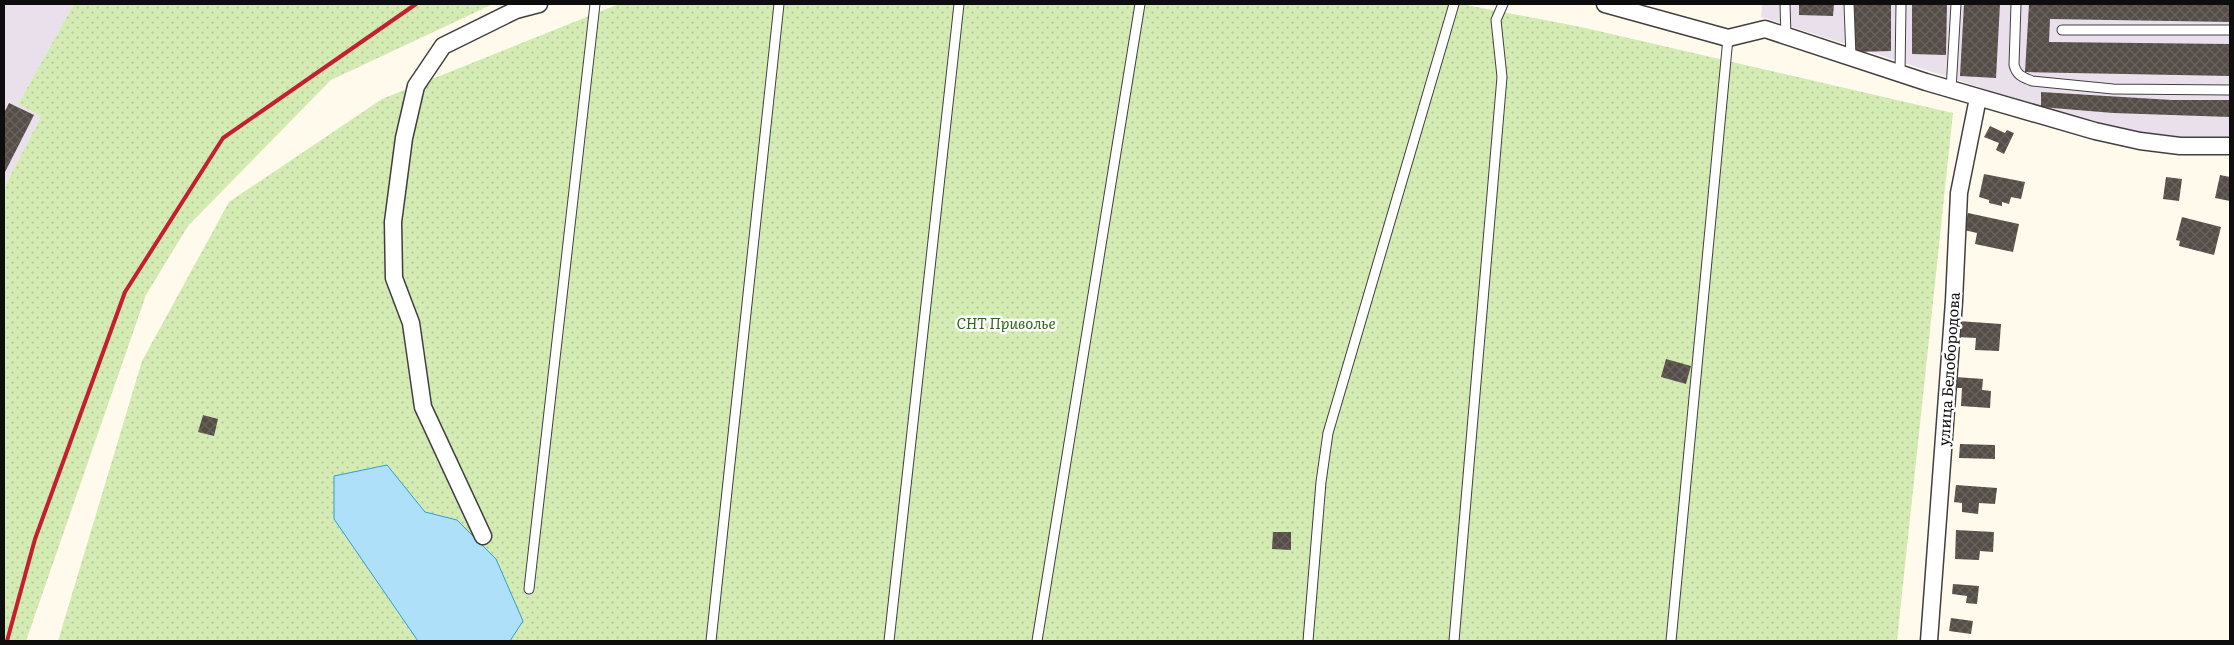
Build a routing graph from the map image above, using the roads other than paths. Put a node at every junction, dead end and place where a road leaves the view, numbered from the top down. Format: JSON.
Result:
{"nodes":[{"id":1,"x":538,"y":4,"type":"edge"},
{"id":2,"x":595,"y":4,"type":"edge"},
{"id":3,"x":779,"y":4,"type":"edge"},
{"id":4,"x":959,"y":4,"type":"edge"},
{"id":5,"x":1140,"y":4,"type":"edge"},
{"id":6,"x":1454,"y":4,"type":"edge"},
{"id":7,"x":1503,"y":4,"type":"edge"},
{"id":8,"x":1605,"y":4,"type":"edge"},
{"id":9,"x":1785,"y":4,"type":"edge"},
{"id":10,"x":1849,"y":4,"type":"edge"},
{"id":11,"x":1901,"y":4,"type":"edge"},
{"id":12,"x":1956,"y":4,"type":"edge"},
{"id":13,"x":2016,"y":4,"type":"edge"},
{"id":14,"x":2062,"y":30,"type":"dead end"},
{"id":15,"x":2230,"y":30,"type":"edge"},
{"id":16,"x":1786,"y":36,"type":"junction"},
{"id":17,"x":1728,"y":38,"type":"junction"},
{"id":18,"x":1851,"y":57,"type":"junction"},
{"id":19,"x":1900,"y":73,"type":"junction"},
{"id":20,"x":1951,"y":90,"type":"junction"},
{"id":21,"x":2230,"y":90,"type":"edge"},
{"id":22,"x":1978,"y":98,"type":"junction"},
{"id":23,"x":2230,"y":146,"type":"edge"},
{"id":24,"x":483,"y":536,"type":"dead end"},
{"id":25,"x":529,"y":589,"type":"dead end"},
{"id":26,"x":711,"y":641,"type":"edge"},
{"id":27,"x":889,"y":641,"type":"edge"},
{"id":28,"x":1037,"y":641,"type":"edge"},
{"id":29,"x":1308,"y":641,"type":"edge"},
{"id":30,"x":1454,"y":641,"type":"edge"},
{"id":31,"x":1671,"y":641,"type":"edge"},
{"id":32,"x":1929,"y":641,"type":"edge"}],
"edges":[{"from":1,"to":24,"type":"street"},
{"from":2,"to":25,"type":"lane"},
{"from":3,"to":26,"type":"lane"},
{"from":4,"to":27,"type":"lane"},
{"from":5,"to":28,"type":"lane"},
{"from":6,"to":29,"type":"lane"},
{"from":7,"to":30,"type":"lane"},
{"from":8,"to":17,"type":"street"},
{"from":9,"to":16,"type":"lane"},
{"from":10,"to":18,"type":"lane"},
{"from":11,"to":19,"type":"lane"},
{"from":12,"to":20,"type":"lane"},
{"from":13,"to":21,"type":"lane"},
{"from":14,"to":15,"type":"lane"},
{"from":16,"to":17,"type":"street"},
{"from":16,"to":18,"type":"street"},
{"from":17,"to":31,"type":"lane"},
{"from":18,"to":19,"type":"street"},
{"from":19,"to":20,"type":"street"},
{"from":20,"to":22,"type":"street"},
{"from":22,"to":23,"type":"street"},
{"from":22,"to":32,"type":"street","name":"улица Белобородова"}]}
